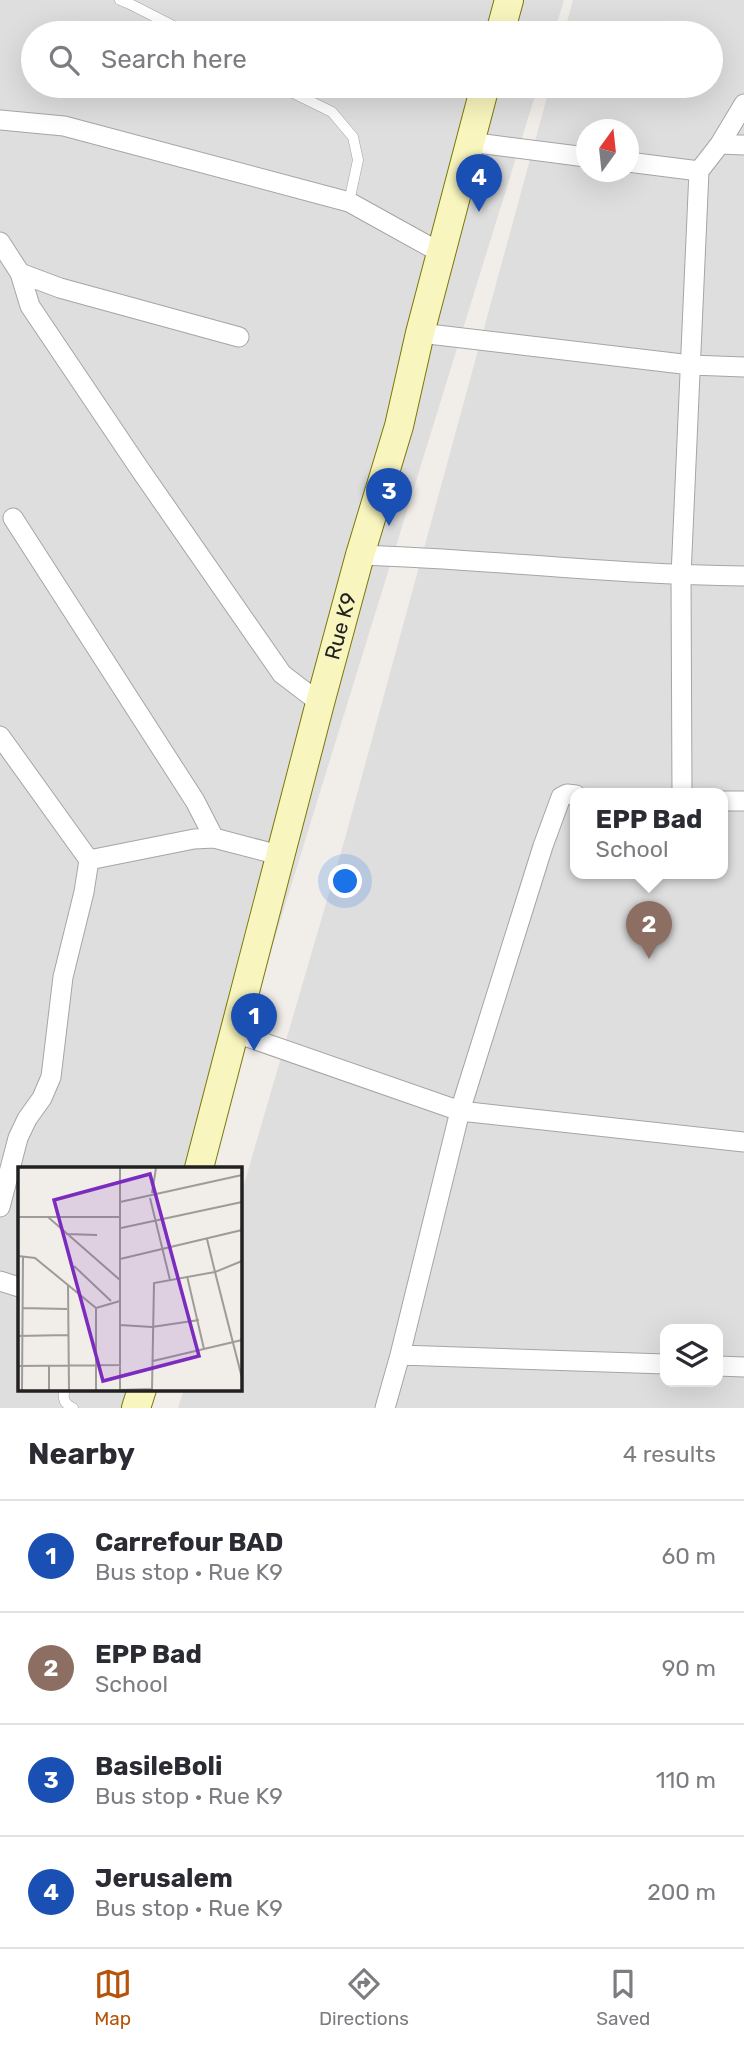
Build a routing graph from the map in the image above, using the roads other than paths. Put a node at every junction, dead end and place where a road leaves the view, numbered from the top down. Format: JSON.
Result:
{"nodes":[{"id":1,"x":120,"y":0,"type":"edge"},
{"id":2,"x":509,"y":0,"type":"edge"},
{"id":3,"x":133,"y":2,"type":"edge"},
{"id":4,"x":166,"y":21,"type":"edge"},
{"id":5,"x":503,"y":21,"type":"edge"},
{"id":6,"x":303,"y":98,"type":"edge"},
{"id":7,"x":482,"y":98,"type":"edge"},
{"id":8,"x":744,"y":104,"type":"edge"},
{"id":9,"x":0,"y":120,"type":"edge"},
{"id":10,"x":469,"y":142,"type":"junction"},
{"id":11,"x":720,"y":144,"type":"junction"},
{"id":12,"x":744,"y":145,"type":"edge"},
{"id":13,"x":576,"y":156,"type":"edge"},
{"id":14,"x":639,"y":163,"type":"edge"},
{"id":15,"x":699,"y":171,"type":"junction"},
{"id":16,"x":349,"y":202,"type":"junction"},
{"id":17,"x":0,"y":242,"type":"edge"},
{"id":18,"x":441,"y":253,"type":"junction"},
{"id":19,"x":20,"y":273,"type":"junction"},
{"id":20,"x":420,"y":333,"type":"junction"},
{"id":21,"x":239,"y":337,"type":"dead end"},
{"id":22,"x":691,"y":365,"type":"junction"},
{"id":23,"x":744,"y":367,"type":"edge"},
{"id":24,"x":13,"y":518,"type":"dead end"},
{"id":25,"x":360,"y":555,"type":"junction"},
{"id":26,"x":681,"y":576,"type":"junction"},
{"id":27,"x":744,"y":576,"type":"edge"},
{"id":28,"x":320,"y":703,"type":"junction"},
{"id":29,"x":0,"y":736,"type":"edge"},
{"id":30,"x":682,"y":788,"type":"edge"},
{"id":31,"x":570,"y":794,"type":"edge"},
{"id":32,"x":214,"y":838,"type":"junction"},
{"id":33,"x":279,"y":855,"type":"junction"},
{"id":34,"x":89,"y":860,"type":"junction"},
{"id":35,"x":233,"y":1032,"type":"junction"},
{"id":36,"x":460,"y":1111,"type":"junction"},
{"id":37,"x":744,"y":1142,"type":"edge"},
{"id":38,"x":199,"y":1167,"type":"edge"},
{"id":39,"x":0,"y":1207,"type":"edge"},
{"id":40,"x":0,"y":1282,"type":"edge"},
{"id":41,"x":18,"y":1287,"type":"edge"},
{"id":42,"x":400,"y":1355,"type":"junction"},
{"id":43,"x":660,"y":1364,"type":"edge"},
{"id":44,"x":723,"y":1366,"type":"edge"},
{"id":45,"x":744,"y":1367,"type":"edge"},
{"id":46,"x":64,"y":1391,"type":"edge"},
{"id":47,"x":141,"y":1391,"type":"edge"},
{"id":48,"x":73,"y":1408,"type":"edge"},
{"id":49,"x":136,"y":1408,"type":"edge"},
{"id":50,"x":384,"y":1408,"type":"edge"}],
"edges":[{"from":1,"to":3,"type":"lane"},
{"from":2,"to":5,"type":"street"},
{"from":3,"to":4,"type":"lane"},
{"from":6,"to":16,"type":"lane"},
{"from":7,"to":10,"type":"street","name":"Rue K9"},
{"from":8,"to":11,"type":"street"},
{"from":9,"to":16,"type":"street"},
{"from":10,"to":13,"type":"street"},
{"from":10,"to":18,"type":"street","name":"Rue K9"},
{"from":11,"to":12,"type":"street"},
{"from":11,"to":15,"type":"street"},
{"from":14,"to":15,"type":"street"},
{"from":15,"to":22,"type":"street"},
{"from":16,"to":18,"type":"street"},
{"from":17,"to":19,"type":"street"},
{"from":18,"to":20,"type":"street","name":"Rue K9"},
{"from":19,"to":21,"type":"street"},
{"from":19,"to":28,"type":"street"},
{"from":20,"to":22,"type":"street"},
{"from":20,"to":25,"type":"street","name":"Rue K9"},
{"from":22,"to":23,"type":"street"},
{"from":22,"to":26,"type":"street"},
{"from":24,"to":32,"type":"street"},
{"from":25,"to":26,"type":"street"},
{"from":25,"to":28,"type":"street","name":"Rue K9"},
{"from":26,"to":27,"type":"street"},
{"from":26,"to":30,"type":"street"},
{"from":28,"to":33,"type":"street","name":"Rue K9"},
{"from":29,"to":34,"type":"street"},
{"from":31,"to":36,"type":"street"},
{"from":32,"to":33,"type":"street"},
{"from":32,"to":34,"type":"street"},
{"from":33,"to":35,"type":"street","name":"Rue K9"},
{"from":34,"to":39,"type":"street"},
{"from":35,"to":36,"type":"street"},
{"from":35,"to":38,"type":"street","name":"Rue K9"},
{"from":36,"to":37,"type":"street"},
{"from":36,"to":42,"type":"street"},
{"from":40,"to":41,"type":"street"},
{"from":42,"to":43,"type":"street"},
{"from":42,"to":50,"type":"street"},
{"from":44,"to":45,"type":"street"},
{"from":46,"to":48,"type":"lane"},
{"from":47,"to":49,"type":"street"}]}
